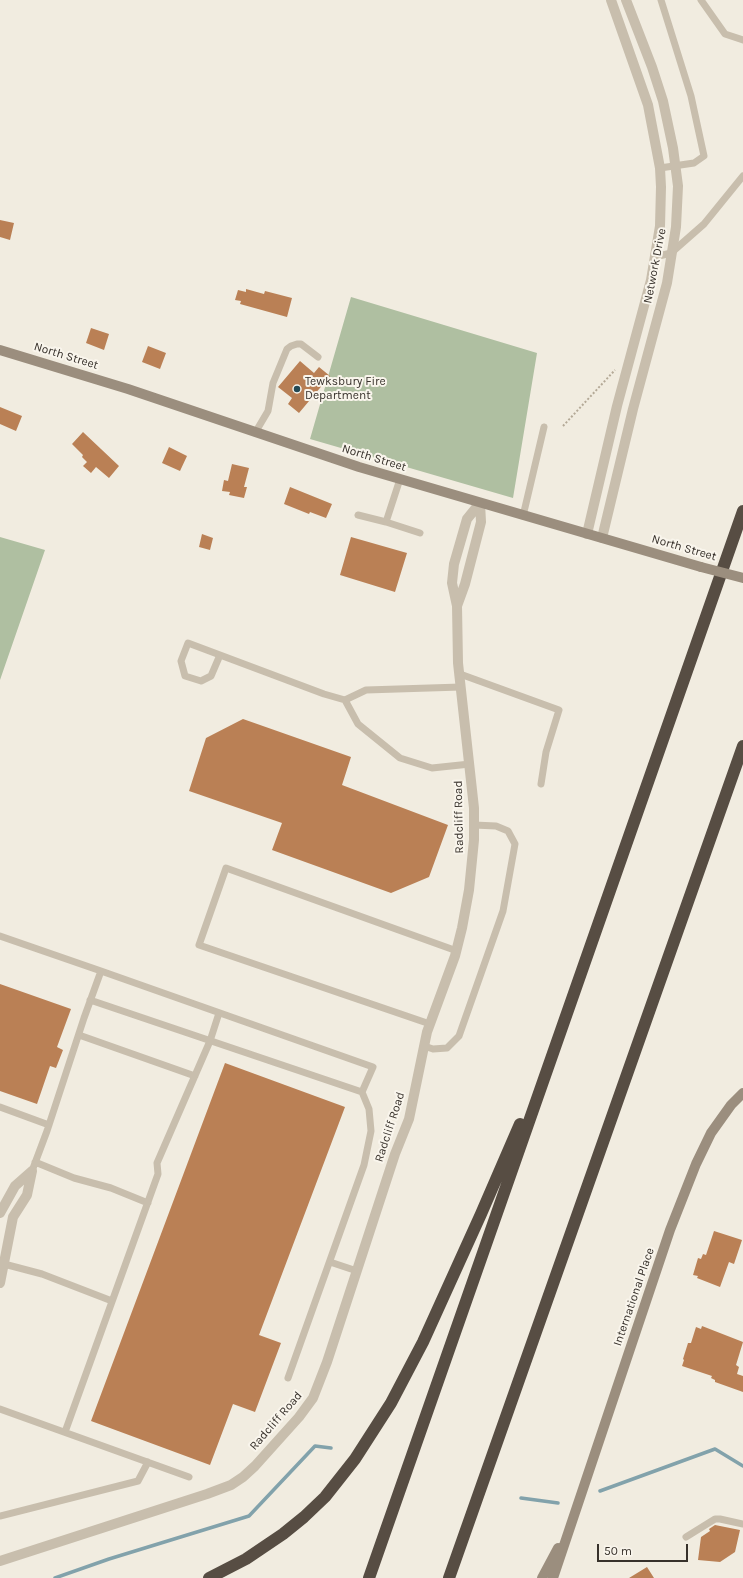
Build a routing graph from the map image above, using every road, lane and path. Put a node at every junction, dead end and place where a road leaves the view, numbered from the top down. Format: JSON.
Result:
{"nodes":[{"id":1,"x":626,"y":0,"type":"edge"},
{"id":2,"x":661,"y":0,"type":"edge"},
{"id":3,"x":700,"y":0,"type":"edge"},
{"id":4,"x":614,"y":1,"type":"edge"},
{"id":5,"x":743,"y":40,"type":"edge"},
{"id":6,"x":676,"y":166,"type":"junction"},
{"id":7,"x":660,"y":168,"type":"junction"},
{"id":8,"x":743,"y":176,"type":"edge"},
{"id":9,"x":671,"y":253,"type":"junction"},
{"id":10,"x":655,"y":258,"type":"junction"},
{"id":11,"x":0,"y":350,"type":"edge"},
{"id":12,"x":318,"y":357,"type":"dead end"},
{"id":13,"x":618,"y":366,"type":"dead end"},
{"id":14,"x":562,"y":426,"type":"dead end"},
{"id":15,"x":544,"y":428,"type":"dead end"},
{"id":16,"x":256,"y":433,"type":"junction"},
{"id":17,"x":400,"y":479,"type":"junction"},
{"id":18,"x":480,"y":503,"type":"junction"},
{"id":19,"x":743,"y":511,"type":"edge"},
{"id":20,"x":358,"y":515,"type":"dead end"},
{"id":21,"x":523,"y":516,"type":"junction"},
{"id":22,"x":386,"y":522,"type":"junction"},
{"id":23,"x":420,"y":533,"type":"dead end"},
{"id":24,"x":587,"y":534,"type":"junction"},
{"id":25,"x":602,"y":538,"type":"junction"},
{"id":26,"x":743,"y":578,"type":"edge"},
{"id":27,"x":456,"y":606,"type":"junction"},
{"id":28,"x":220,"y":655,"type":"junction"},
{"id":29,"x":460,"y":674,"type":"junction"},
{"id":30,"x":461,"y":687,"type":"junction"},
{"id":31,"x":345,"y":700,"type":"junction"},
{"id":32,"x":743,"y":746,"type":"edge"},
{"id":33,"x":470,"y":764,"type":"junction"},
{"id":34,"x":541,"y":784,"type":"dead end"},
{"id":35,"x":474,"y":825,"type":"junction"},
{"id":36,"x":0,"y":936,"type":"edge"},
{"id":37,"x":456,"y":950,"type":"junction"},
{"id":38,"x":101,"y":971,"type":"junction"},
{"id":39,"x":90,"y":1000,"type":"junction"},
{"id":40,"x":219,"y":1013,"type":"junction"},
{"id":41,"x":430,"y":1024,"type":"junction"},
{"id":42,"x":562,"y":1027,"type":"junction"},
{"id":43,"x":78,"y":1035,"type":"junction"},
{"id":44,"x":210,"y":1041,"type":"junction"},
{"id":45,"x":424,"y":1046,"type":"junction"},
{"id":46,"x":195,"y":1076,"type":"junction"},
{"id":47,"x":362,"y":1092,"type":"junction"},
{"id":48,"x":743,"y":1093,"type":"edge"},
{"id":49,"x":0,"y":1107,"type":"edge"},
{"id":50,"x":49,"y":1125,"type":"junction"},
{"id":51,"x":34,"y":1166,"type":"junction"},
{"id":52,"x":148,"y":1203,"type":"junction"},
{"id":53,"x":0,"y":1213,"type":"edge"},
{"id":54,"x":3,"y":1262,"type":"edge"},
{"id":55,"x":330,"y":1262,"type":"junction"},
{"id":56,"x":357,"y":1271,"type":"junction"},
{"id":57,"x":1,"y":1278,"type":"edge"},
{"id":58,"x":112,"y":1301,"type":"junction"},
{"id":59,"x":288,"y":1378,"type":"dead end"},
{"id":60,"x":0,"y":1409,"type":"edge"},
{"id":61,"x":65,"y":1432,"type":"junction"},
{"id":62,"x":148,"y":1462,"type":"junction"},
{"id":63,"x":189,"y":1477,"type":"dead end"},
{"id":64,"x":0,"y":1516,"type":"edge"},
{"id":65,"x":571,"y":1521,"type":"junction"},
{"id":66,"x":743,"y":1524,"type":"edge"},
{"id":67,"x":686,"y":1537,"type":"dead end"},
{"id":68,"x":0,"y":1561,"type":"edge"},
{"id":69,"x":209,"y":1578,"type":"edge"},
{"id":70,"x":369,"y":1578,"type":"edge"},
{"id":71,"x":449,"y":1578,"type":"edge"},
{"id":72,"x":542,"y":1578,"type":"edge"},
{"id":73,"x":553,"y":1578,"type":"edge"}],
"edges":[{"from":1,"to":6,"type":"street","name":"Network Drive"},
{"from":2,"to":6,"type":"lane"},
{"from":3,"to":5,"type":"lane"},
{"from":4,"to":7,"type":"street","name":"Network Drive"},
{"from":6,"to":7,"type":"lane"},
{"from":6,"to":9,"type":"street","name":"Network Drive"},
{"from":7,"to":10,"type":"street","name":"Network Drive"},
{"from":8,"to":9,"type":"lane"},
{"from":9,"to":10,"type":"lane"},
{"from":9,"to":25,"type":"street","name":"Network Drive"},
{"from":10,"to":24,"type":"street","name":"Network Drive"},
{"from":11,"to":16,"type":"main road","name":"North Street"},
{"from":12,"to":16,"type":"lane"},
{"from":13,"to":14,"type":"path"},
{"from":15,"to":21,"type":"lane"},
{"from":16,"to":17,"type":"main road","name":"North Street"},
{"from":17,"to":18,"type":"main road","name":"North Street"},
{"from":17,"to":22,"type":"lane"},
{"from":18,"to":21,"type":"main road","name":"North Street"},
{"from":18,"to":27,"type":"street"},
{"from":18,"to":27,"type":"street","name":"Radcliff Road"},
{"from":19,"to":42,"type":"highway"},
{"from":20,"to":22,"type":"lane"},
{"from":21,"to":24,"type":"main road","name":"North Street"},
{"from":22,"to":23,"type":"lane"},
{"from":24,"to":25,"type":"main road","name":"North Street"},
{"from":25,"to":26,"type":"main road","name":"North Street","bridge":true},
{"from":27,"to":29,"type":"street","name":"Radcliff Road"},
{"from":28,"to":28,"type":"lane"},
{"from":28,"to":31,"type":"lane"},
{"from":29,"to":30,"type":"street","name":"Radcliff Road"},
{"from":29,"to":34,"type":"lane"},
{"from":30,"to":31,"type":"lane"},
{"from":30,"to":33,"type":"street","name":"Radcliff Road"},
{"from":31,"to":33,"type":"lane"},
{"from":32,"to":71,"type":"highway"},
{"from":33,"to":35,"type":"street","name":"Radcliff Road"},
{"from":35,"to":37,"type":"street","name":"Radcliff Road"},
{"from":35,"to":45,"type":"lane"},
{"from":36,"to":38,"type":"lane"},
{"from":37,"to":41,"type":"street","name":"Radcliff Road"},
{"from":37,"to":41,"type":"lane"},
{"from":38,"to":39,"type":"lane"},
{"from":38,"to":40,"type":"lane"},
{"from":39,"to":43,"type":"lane"},
{"from":39,"to":44,"type":"lane"},
{"from":40,"to":44,"type":"lane"},
{"from":40,"to":47,"type":"lane"},
{"from":41,"to":45,"type":"street","name":"Radcliff Road"},
{"from":42,"to":69,"type":"highway"},
{"from":42,"to":70,"type":"highway"},
{"from":43,"to":46,"type":"lane"},
{"from":43,"to":50,"type":"lane"},
{"from":44,"to":46,"type":"lane"},
{"from":44,"to":47,"type":"lane"},
{"from":45,"to":56,"type":"street","name":"Radcliff Road"},
{"from":46,"to":52,"type":"lane"},
{"from":47,"to":55,"type":"lane"},
{"from":48,"to":65,"type":"main road","name":"International Place"},
{"from":49,"to":50,"type":"lane"},
{"from":50,"to":51,"type":"lane"},
{"from":51,"to":52,"type":"lane"},
{"from":51,"to":53,"type":"street"},
{"from":51,"to":54,"type":"street"},
{"from":52,"to":58,"type":"lane"},
{"from":54,"to":57,"type":"street"},
{"from":54,"to":58,"type":"lane"},
{"from":55,"to":56,"type":"lane"},
{"from":55,"to":59,"type":"lane"},
{"from":56,"to":68,"type":"street","name":"Radcliff Road"},
{"from":58,"to":61,"type":"lane"},
{"from":60,"to":61,"type":"lane"},
{"from":61,"to":62,"type":"lane"},
{"from":62,"to":63,"type":"lane"},
{"from":62,"to":64,"type":"lane"},
{"from":65,"to":72,"type":"main road","name":"International Place"},
{"from":65,"to":73,"type":"main road","name":"International Place"},
{"from":66,"to":67,"type":"lane"}]}
